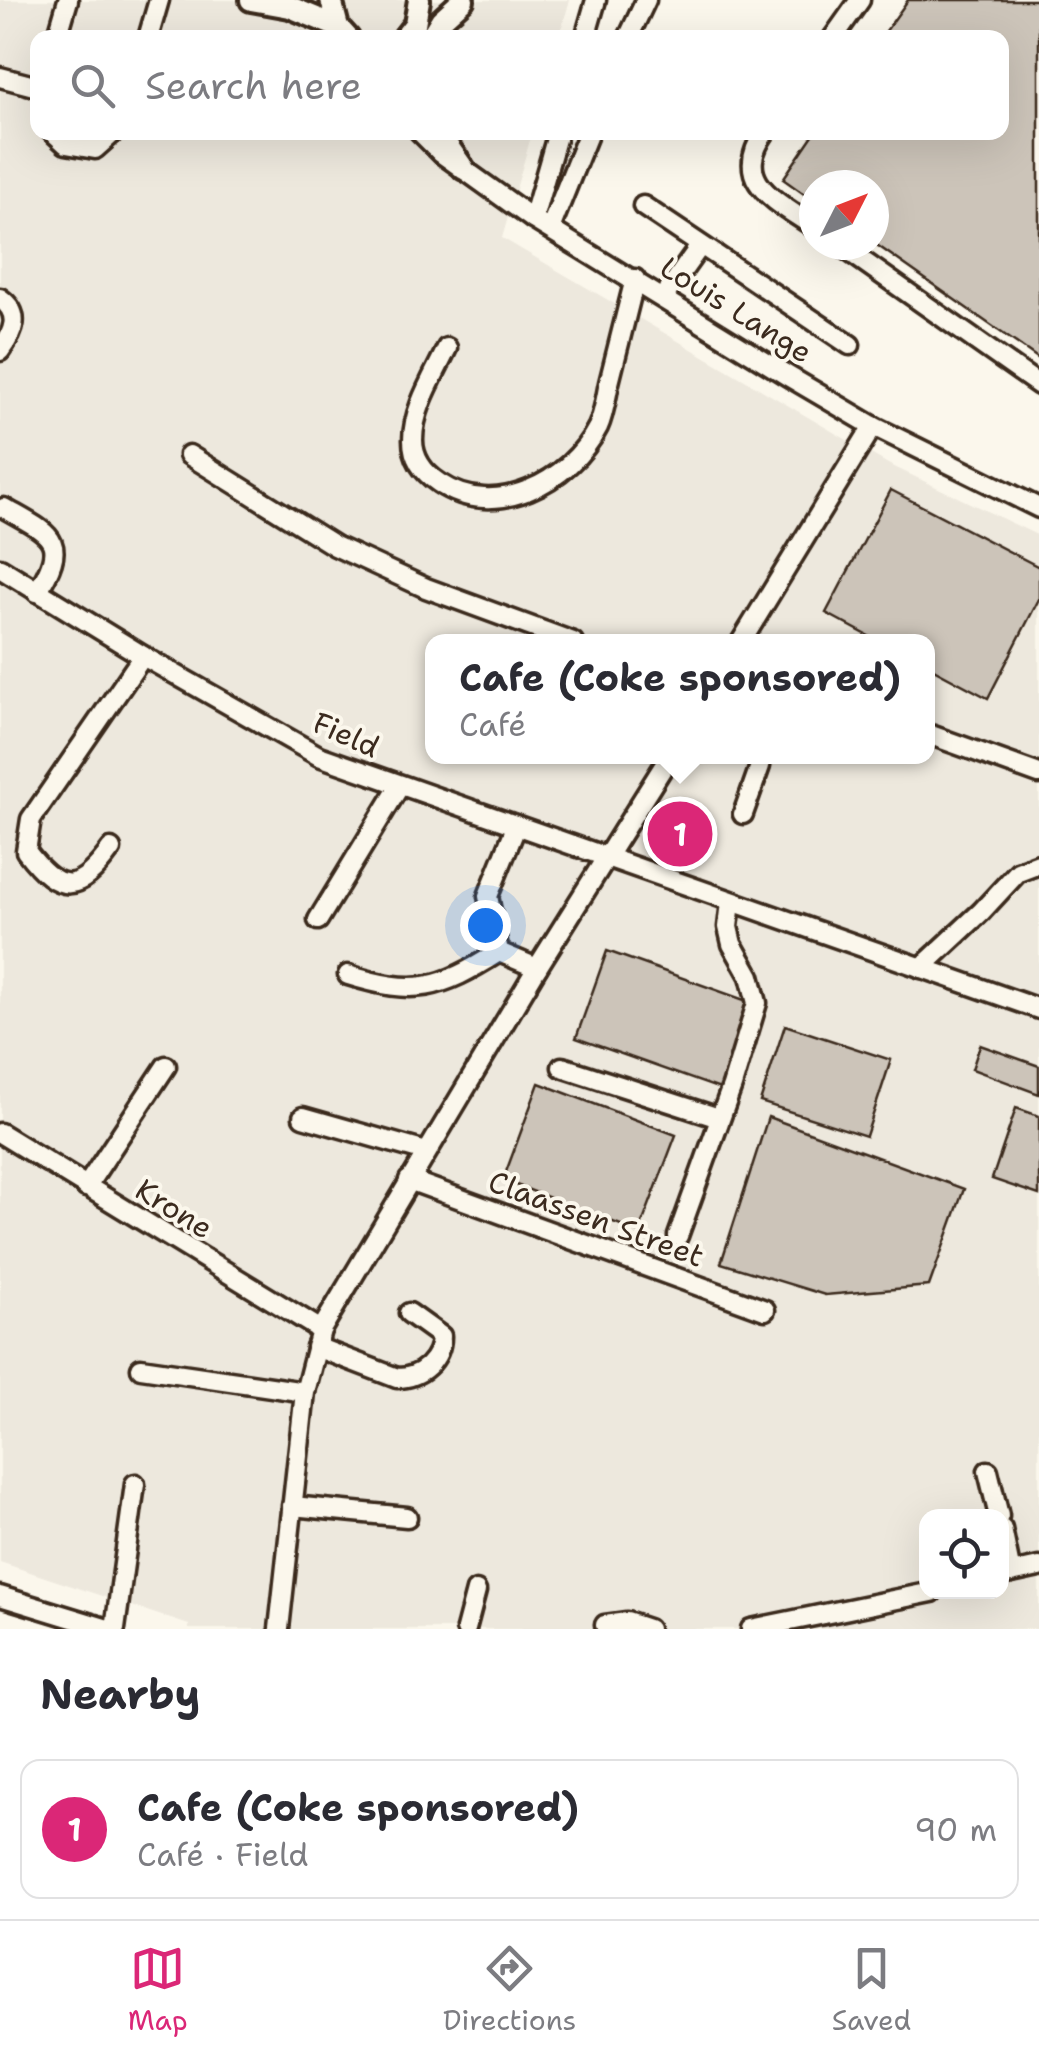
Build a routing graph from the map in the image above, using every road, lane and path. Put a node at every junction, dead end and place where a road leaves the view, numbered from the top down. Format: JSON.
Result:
{"nodes":[{"id":1,"x":68,"y":0,"type":"edge"},
{"id":2,"x":158,"y":0,"type":"edge"},
{"id":3,"x":251,"y":0,"type":"edge"},
{"id":4,"x":331,"y":0,"type":"edge"},
{"id":5,"x":463,"y":0,"type":"edge"},
{"id":6,"x":596,"y":0,"type":"edge"},
{"id":7,"x":646,"y":0,"type":"edge"},
{"id":8,"x":860,"y":0,"type":"edge"},
{"id":9,"x":298,"y":3,"type":"edge"},
{"id":10,"x":424,"y":3,"type":"edge"},
{"id":11,"x":60,"y":30,"type":"edge"},
{"id":12,"x":150,"y":30,"type":"edge"},
{"id":13,"x":340,"y":30,"type":"edge"},
{"id":14,"x":342,"y":30,"type":"edge"},
{"id":15,"x":410,"y":30,"type":"edge"},
{"id":16,"x":435,"y":30,"type":"edge"},
{"id":17,"x":587,"y":30,"type":"edge"},
{"id":18,"x":632,"y":30,"type":"edge"},
{"id":19,"x":839,"y":30,"type":"edge"},
{"id":20,"x":0,"y":77,"type":"edge"},
{"id":21,"x":30,"y":85,"type":"edge"},
{"id":22,"x":62,"y":140,"type":"edge"},
{"id":23,"x":105,"y":140,"type":"edge"},
{"id":24,"x":428,"y":140,"type":"edge"},
{"id":25,"x":444,"y":140,"type":"edge"},
{"id":26,"x":557,"y":140,"type":"edge"},
{"id":27,"x":585,"y":140,"type":"edge"},
{"id":28,"x":760,"y":140,"type":"edge"},
{"id":29,"x":464,"y":169,"type":"junction"},
{"id":30,"x":643,"y":206,"type":"dead end"},
{"id":31,"x":799,"y":216,"type":"edge"},
{"id":32,"x":541,"y":224,"type":"junction"},
{"id":33,"x":700,"y":246,"type":"junction"},
{"id":34,"x":861,"y":260,"type":"edge"},
{"id":35,"x":634,"y":279,"type":"junction"},
{"id":36,"x":0,"y":298,"type":"edge"},
{"id":37,"x":663,"y":298,"type":"junction"},
{"id":38,"x":2,"y":345,"type":"edge"},
{"id":39,"x":850,"y":345,"type":"dead end"},
{"id":40,"x":447,"y":348,"type":"dead end"},
{"id":41,"x":1039,"y":385,"type":"edge"},
{"id":42,"x":874,"y":426,"type":"junction"},
{"id":43,"x":189,"y":455,"type":"dead end"},
{"id":44,"x":4,"y":508,"type":"dead end"},
{"id":45,"x":1039,"y":508,"type":"edge"},
{"id":46,"x":0,"y":568,"type":"edge"},
{"id":47,"x":37,"y":592,"type":"junction"},
{"id":48,"x":550,"y":634,"type":"edge"},
{"id":49,"x":747,"y":634,"type":"edge"},
{"id":50,"x":143,"y":656,"type":"junction"},
{"id":51,"x":935,"y":737,"type":"edge"},
{"id":52,"x":665,"y":764,"type":"edge"},
{"id":53,"x":760,"y":764,"type":"edge"},
{"id":54,"x":1039,"y":774,"type":"edge"},
{"id":55,"x":399,"y":787,"type":"junction"},
{"id":56,"x":743,"y":814,"type":"dead end"},
{"id":57,"x":516,"y":827,"type":"junction"},
{"id":58,"x":111,"y":849,"type":"dead end"},
{"id":59,"x":607,"y":858,"type":"junction"},
{"id":60,"x":1039,"y":864,"type":"edge"},
{"id":61,"x":731,"y":902,"type":"junction"},
{"id":62,"x":318,"y":920,"type":"dead end"},
{"id":63,"x":499,"y":952,"type":"junction"},
{"id":64,"x":538,"y":968,"type":"junction"},
{"id":65,"x":921,"y":968,"type":"junction"},
{"id":66,"x":348,"y":976,"type":"dead end"},
{"id":67,"x":1039,"y":1009,"type":"edge"},
{"id":68,"x":166,"y":1066,"type":"dead end"},
{"id":69,"x":562,"y":1067,"type":"dead end"},
{"id":70,"x":303,"y":1117,"type":"dead end"},
{"id":71,"x":719,"y":1118,"type":"junction"},
{"id":72,"x":0,"y":1133,"type":"edge"},
{"id":73,"x":426,"y":1152,"type":"junction"},
{"id":74,"x":408,"y":1180,"type":"junction"},
{"id":75,"x":86,"y":1186,"type":"junction"},
{"id":76,"x":678,"y":1236,"type":"dead end"},
{"id":77,"x":765,"y":1310,"type":"dead end"},
{"id":78,"x":409,"y":1313,"type":"dead end"},
{"id":79,"x":318,"y":1338,"type":"junction"},
{"id":80,"x":141,"y":1368,"type":"dead end"},
{"id":81,"x":305,"y":1392,"type":"junction"},
{"id":82,"x":988,"y":1470,"type":"dead end"},
{"id":83,"x":135,"y":1484,"type":"dead end"},
{"id":84,"x":292,"y":1506,"type":"junction"},
{"id":85,"x":997,"y":1509,"type":"edge"},
{"id":86,"x":407,"y":1518,"type":"dead end"},
{"id":87,"x":1039,"y":1568,"type":"edge"},
{"id":88,"x":1009,"y":1573,"type":"edge"},
{"id":89,"x":476,"y":1591,"type":"dead end"},
{"id":90,"x":919,"y":1595,"type":"edge"},
{"id":91,"x":0,"y":1596,"type":"edge"},
{"id":92,"x":605,"y":1624,"type":"dead end"},
{"id":93,"x":112,"y":1629,"type":"edge"},
{"id":94,"x":279,"y":1629,"type":"edge"},
{"id":95,"x":466,"y":1629,"type":"edge"},
{"id":96,"x":648,"y":1629,"type":"edge"},
{"id":97,"x":751,"y":1629,"type":"edge"}],
"edges":[{"from":1,"to":11,"type":"street"},
{"from":2,"to":12,"type":"street"},
{"from":3,"to":9,"type":"main road"},
{"from":4,"to":14,"type":"main road"},
{"from":5,"to":16,"type":"main road"},
{"from":6,"to":17,"type":"street"},
{"from":7,"to":18,"type":"street"},
{"from":8,"to":19,"type":"street"},
{"from":9,"to":13,"type":"main road"},
{"from":10,"to":15,"type":"main road"},
{"from":20,"to":21,"type":"street"},
{"from":22,"to":23,"type":"street"},
{"from":24,"to":29,"type":"street","name":"Louis Lange"},
{"from":25,"to":29,"type":"main road"},
{"from":26,"to":32,"type":"street"},
{"from":27,"to":32,"type":"street"},
{"from":28,"to":31,"type":"street"},
{"from":29,"to":32,"type":"street","name":"Louis Lange"},
{"from":30,"to":33,"type":"street"},
{"from":32,"to":35,"type":"street","name":"Louis Lange"},
{"from":33,"to":37,"type":"street"},
{"from":33,"to":39,"type":"street"},
{"from":34,"to":41,"type":"street"},
{"from":35,"to":37,"type":"street","name":"Louis Lange"},
{"from":35,"to":40,"type":"street"},
{"from":36,"to":38,"type":"street"},
{"from":37,"to":42,"type":"street","name":"Louis Lange"},
{"from":42,"to":45,"type":"street","name":"Louis Lange"},
{"from":42,"to":49,"type":"street"},
{"from":43,"to":48,"type":"street"},
{"from":44,"to":47,"type":"street"},
{"from":46,"to":47,"type":"street","name":"Field"},
{"from":47,"to":50,"type":"street","name":"Field"},
{"from":50,"to":55,"type":"street","name":"Field"},
{"from":50,"to":58,"type":"street"},
{"from":51,"to":54,"type":"street"},
{"from":52,"to":59,"type":"street"},
{"from":53,"to":56,"type":"street"},
{"from":55,"to":57,"type":"street","name":"Field"},
{"from":55,"to":62,"type":"street"},
{"from":57,"to":59,"type":"street","name":"Field"},
{"from":57,"to":63,"type":"street"},
{"from":59,"to":61,"type":"street","name":"Field"},
{"from":59,"to":64,"type":"street"},
{"from":60,"to":65,"type":"street"},
{"from":61,"to":65,"type":"street","name":"Field"},
{"from":61,"to":71,"type":"street"},
{"from":63,"to":64,"type":"street"},
{"from":63,"to":66,"type":"street"},
{"from":64,"to":73,"type":"street"},
{"from":65,"to":67,"type":"street","name":"Field"},
{"from":68,"to":75,"type":"street"},
{"from":69,"to":71,"type":"street"},
{"from":70,"to":73,"type":"street"},
{"from":71,"to":76,"type":"street"},
{"from":72,"to":75,"type":"street","name":"Krone"},
{"from":73,"to":74,"type":"street"},
{"from":74,"to":77,"type":"street","name":"Claassen Street"},
{"from":74,"to":79,"type":"street"},
{"from":75,"to":79,"type":"street","name":"Krone"},
{"from":78,"to":79,"type":"street","name":"Krone"},
{"from":79,"to":81,"type":"street"},
{"from":80,"to":81,"type":"street"},
{"from":81,"to":84,"type":"street"},
{"from":82,"to":85,"type":"street"},
{"from":83,"to":93,"type":"street"},
{"from":84,"to":86,"type":"street"},
{"from":84,"to":94,"type":"street"},
{"from":87,"to":88,"type":"street"},
{"from":89,"to":95,"type":"street"},
{"from":90,"to":97,"type":"street"},
{"from":91,"to":93,"type":"street"},
{"from":92,"to":96,"type":"street"}]}
